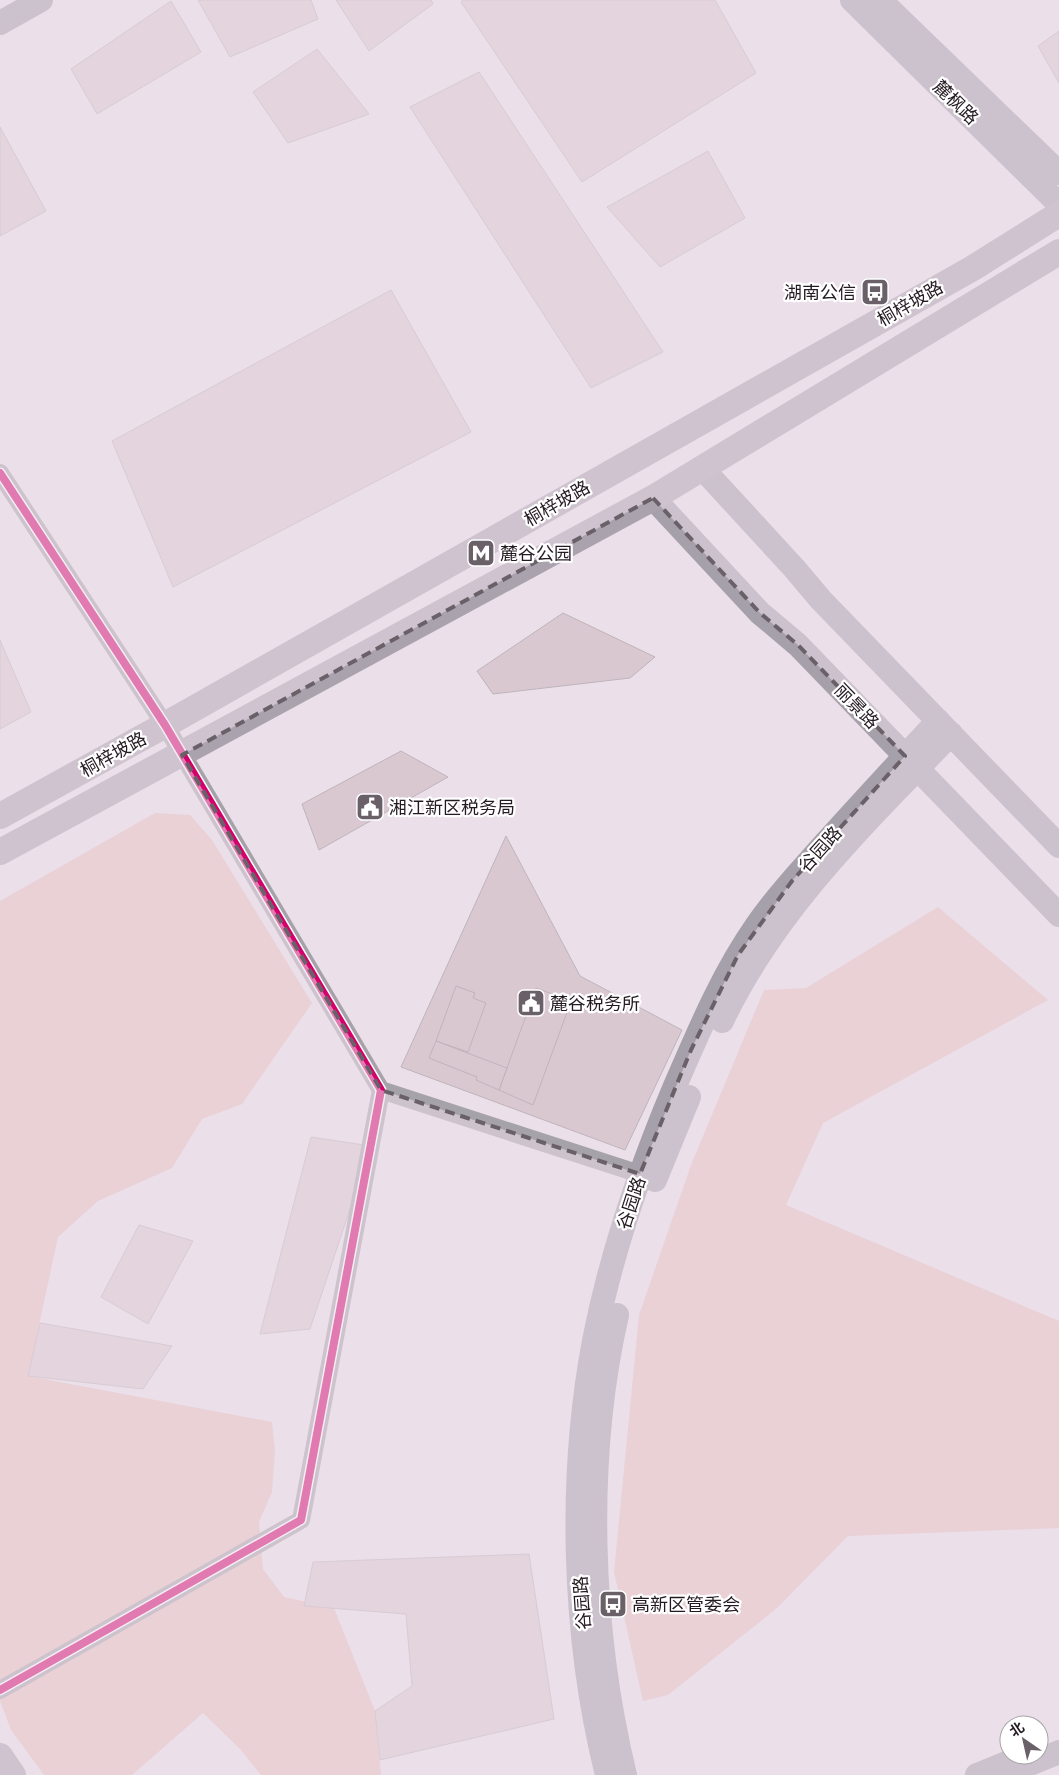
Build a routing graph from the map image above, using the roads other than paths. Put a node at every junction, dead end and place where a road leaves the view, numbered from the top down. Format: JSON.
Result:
{"nodes":[{"id":1,"x":8,"y":0,"type":"edge"},
{"id":2,"x":42,"y":0,"type":"edge"},
{"id":3,"x":852,"y":0,"type":"edge"},
{"id":4,"x":880,"y":0,"type":"edge"},
{"id":5,"x":0,"y":5,"type":"edge"},
{"id":6,"x":0,"y":23,"type":"edge"},
{"id":7,"x":1059,"y":173,"type":"edge"},
{"id":8,"x":1059,"y":204,"type":"edge"},
{"id":9,"x":1059,"y":214,"type":"edge"},
{"id":10,"x":1059,"y":252,"type":"edge"},
{"id":11,"x":703,"y":469,"type":"junction"},
{"id":12,"x":0,"y":473,"type":"edge"},
{"id":13,"x":654,"y":498,"type":"junction"},
{"id":14,"x":165,"y":725,"type":"junction"},
{"id":15,"x":944,"y":727,"type":"junction"},
{"id":16,"x":182,"y":755,"type":"junction"},
{"id":17,"x":911,"y":762,"type":"junction"},
{"id":18,"x":0,"y":816,"type":"edge"},
{"id":19,"x":1059,"y":846,"type":"edge"},
{"id":20,"x":0,"y":852,"type":"edge"},
{"id":21,"x":1059,"y":914,"type":"edge"},
{"id":22,"x":381,"y":1090,"type":"junction"},
{"id":23,"x":640,"y":1174,"type":"junction"},
{"id":24,"x":0,"y":1690,"type":"edge"},
{"id":25,"x":1059,"y":1752,"type":"edge"},
{"id":26,"x":0,"y":1756,"type":"edge"},
{"id":27,"x":1002,"y":1765,"type":"edge"},
{"id":28,"x":13,"y":1775,"type":"edge"},
{"id":29,"x":607,"y":1775,"type":"edge"},
{"id":30,"x":625,"y":1775,"type":"edge"},
{"id":31,"x":977,"y":1775,"type":"edge"},
{"id":32,"x":1003,"y":1775,"type":"edge"}],
"edges":[{"from":1,"to":5,"type":"main road"},
{"from":2,"to":6,"type":"main road"},
{"from":3,"to":8,"type":"main road","name":"麓枫路"},
{"from":4,"to":7,"type":"main road"},
{"from":9,"to":14,"type":"main road","name":"桐梓坡路"},
{"from":10,"to":11,"type":"main road","name":"桐梓坡路"},
{"from":11,"to":13,"type":"main road","name":"桐梓坡路"},
{"from":11,"to":15,"type":"main road"},
{"from":12,"to":14,"type":"street"},
{"from":13,"to":16,"type":"main road","name":"桐梓坡路"},
{"from":13,"to":17,"type":"main road","name":"丽景路"},
{"from":14,"to":16,"type":"street"},
{"from":14,"to":18,"type":"main road","name":"桐梓坡路"},
{"from":15,"to":17,"type":"main road","name":"谷园路"},
{"from":15,"to":19,"type":"main road"},
{"from":16,"to":20,"type":"main road","name":"桐梓坡路"},
{"from":16,"to":22,"type":"street"},
{"from":17,"to":21,"type":"main road","name":"丽景路"},
{"from":17,"to":23,"type":"main road","name":"谷园路"},
{"from":17,"to":30,"type":"main road","name":"谷园路"},
{"from":22,"to":23,"type":"street"},
{"from":22,"to":24,"type":"street"},
{"from":23,"to":29,"type":"main road","name":"谷园路"},
{"from":25,"to":32,"type":"main road"},
{"from":26,"to":28,"type":"main road"},
{"from":27,"to":31,"type":"main road"}]}
